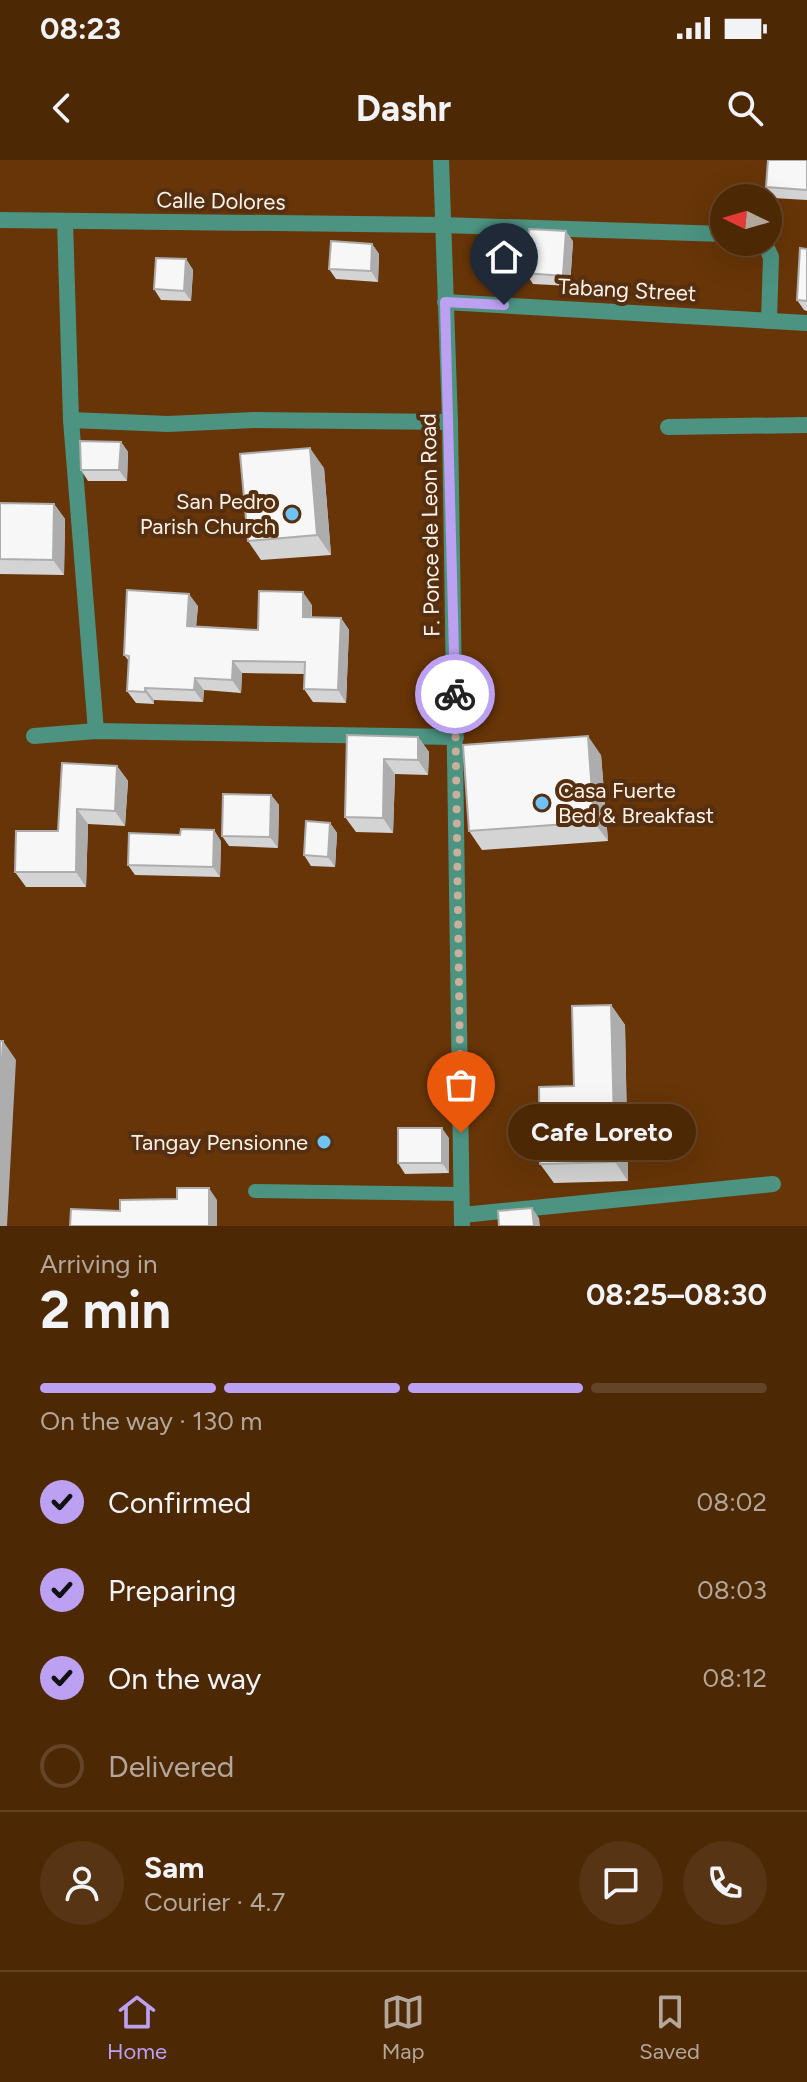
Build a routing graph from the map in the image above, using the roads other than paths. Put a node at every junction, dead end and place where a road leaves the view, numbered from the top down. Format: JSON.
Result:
{"nodes":[{"id":1,"x":441,"y":160,"type":"edge"},
{"id":2,"x":0,"y":220,"type":"edge"},
{"id":3,"x":65,"y":221,"type":"junction"},
{"id":4,"x":442,"y":225,"type":"junction"},
{"id":5,"x":710,"y":234,"type":"edge"},
{"id":6,"x":771,"y":256,"type":"edge"},
{"id":7,"x":445,"y":302,"type":"junction"},
{"id":8,"x":769,"y":320,"type":"junction"},
{"id":9,"x":807,"y":323,"type":"edge"},
{"id":10,"x":71,"y":420,"type":"junction"},
{"id":11,"x":450,"y":422,"type":"junction"},
{"id":12,"x":807,"y":425,"type":"edge"},
{"id":13,"x":668,"y":427,"type":"dead end"},
{"id":14,"x":96,"y":731,"type":"junction"},
{"id":15,"x":34,"y":736,"type":"dead end"},
{"id":16,"x":456,"y":737,"type":"junction"},
{"id":17,"x":773,"y":1184,"type":"dead end"},
{"id":18,"x":255,"y":1191,"type":"dead end"},
{"id":19,"x":462,"y":1194,"type":"junction"},
{"id":20,"x":462,"y":1220,"type":"edge"}],
"edges":[{"from":1,"to":4,"type":"street","name":"F. Ponce de Leon Road"},
{"from":2,"to":3,"type":"street","name":"Calle Dolores"},
{"from":3,"to":4,"type":"street","name":"Calle Dolores"},
{"from":3,"to":10,"type":"street"},
{"from":4,"to":5,"type":"street","name":"Calle Dolores"},
{"from":4,"to":7,"type":"street","name":"F. Ponce de Leon Road"},
{"from":6,"to":8,"type":"street"},
{"from":7,"to":8,"type":"street","name":"Tabang Street"},
{"from":7,"to":11,"type":"street","name":"F. Ponce de Leon Road"},
{"from":8,"to":9,"type":"street","name":"Tabang Street"},
{"from":10,"to":11,"type":"street"},
{"from":10,"to":14,"type":"street"},
{"from":11,"to":16,"type":"street","name":"F. Ponce de Leon Road"},
{"from":12,"to":13,"type":"street"},
{"from":14,"to":15,"type":"street"},
{"from":14,"to":16,"type":"street"},
{"from":16,"to":19,"type":"street","name":"F. Ponce de Leon Road"},
{"from":17,"to":20,"type":"street"},
{"from":18,"to":19,"type":"lane"},
{"from":19,"to":20,"type":"street","name":"F. Ponce de Leon Road"}]}
